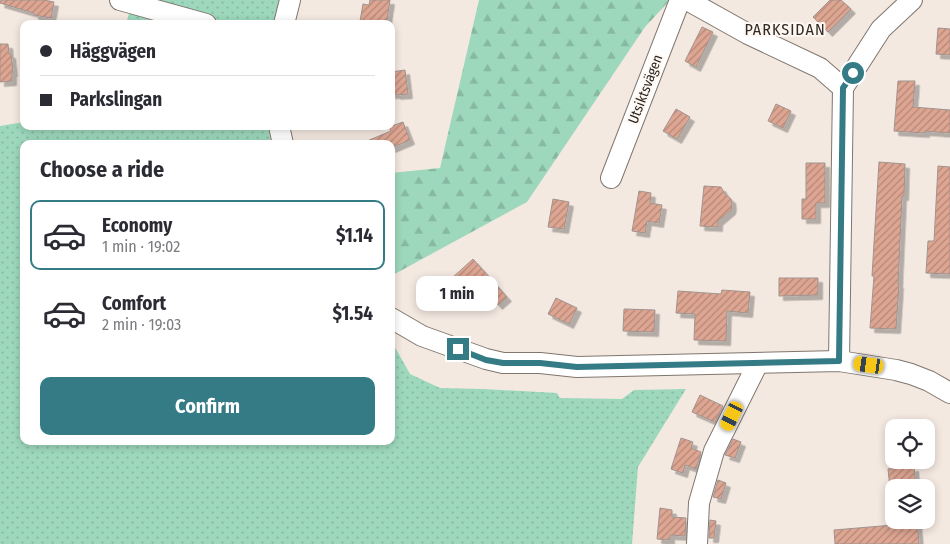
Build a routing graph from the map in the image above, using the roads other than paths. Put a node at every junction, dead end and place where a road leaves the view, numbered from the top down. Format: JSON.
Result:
{"nodes":[{"id":1,"x":120,"y":0,"type":"edge"},
{"id":2,"x":290,"y":0,"type":"edge"},
{"id":3,"x":680,"y":0,"type":"edge"},
{"id":4,"x":687,"y":0,"type":"edge"},
{"id":5,"x":912,"y":0,"type":"edge"},
{"id":6,"x":192,"y":20,"type":"edge"},
{"id":7,"x":285,"y":20,"type":"edge"},
{"id":8,"x":843,"y":88,"type":"junction"},
{"id":9,"x":611,"y":178,"type":"dead end"},
{"id":10,"x":395,"y":320,"type":"edge"},
{"id":11,"x":839,"y":361,"type":"junction"},
{"id":12,"x":758,"y":363,"type":"junction"},
{"id":13,"x":950,"y":393,"type":"edge"},
{"id":14,"x":696,"y":544,"type":"edge"}],
"edges":[{"from":1,"to":6,"type":"street"},
{"from":2,"to":7,"type":"street"},
{"from":3,"to":9,"type":"street","name":"Utsiktsvägen"},
{"from":4,"to":8,"type":"street"},
{"from":5,"to":8,"type":"street"},
{"from":8,"to":11,"type":"street"},
{"from":10,"to":12,"type":"street"},
{"from":11,"to":12,"type":"street"},
{"from":11,"to":13,"type":"street"},
{"from":12,"to":14,"type":"street"}]}
